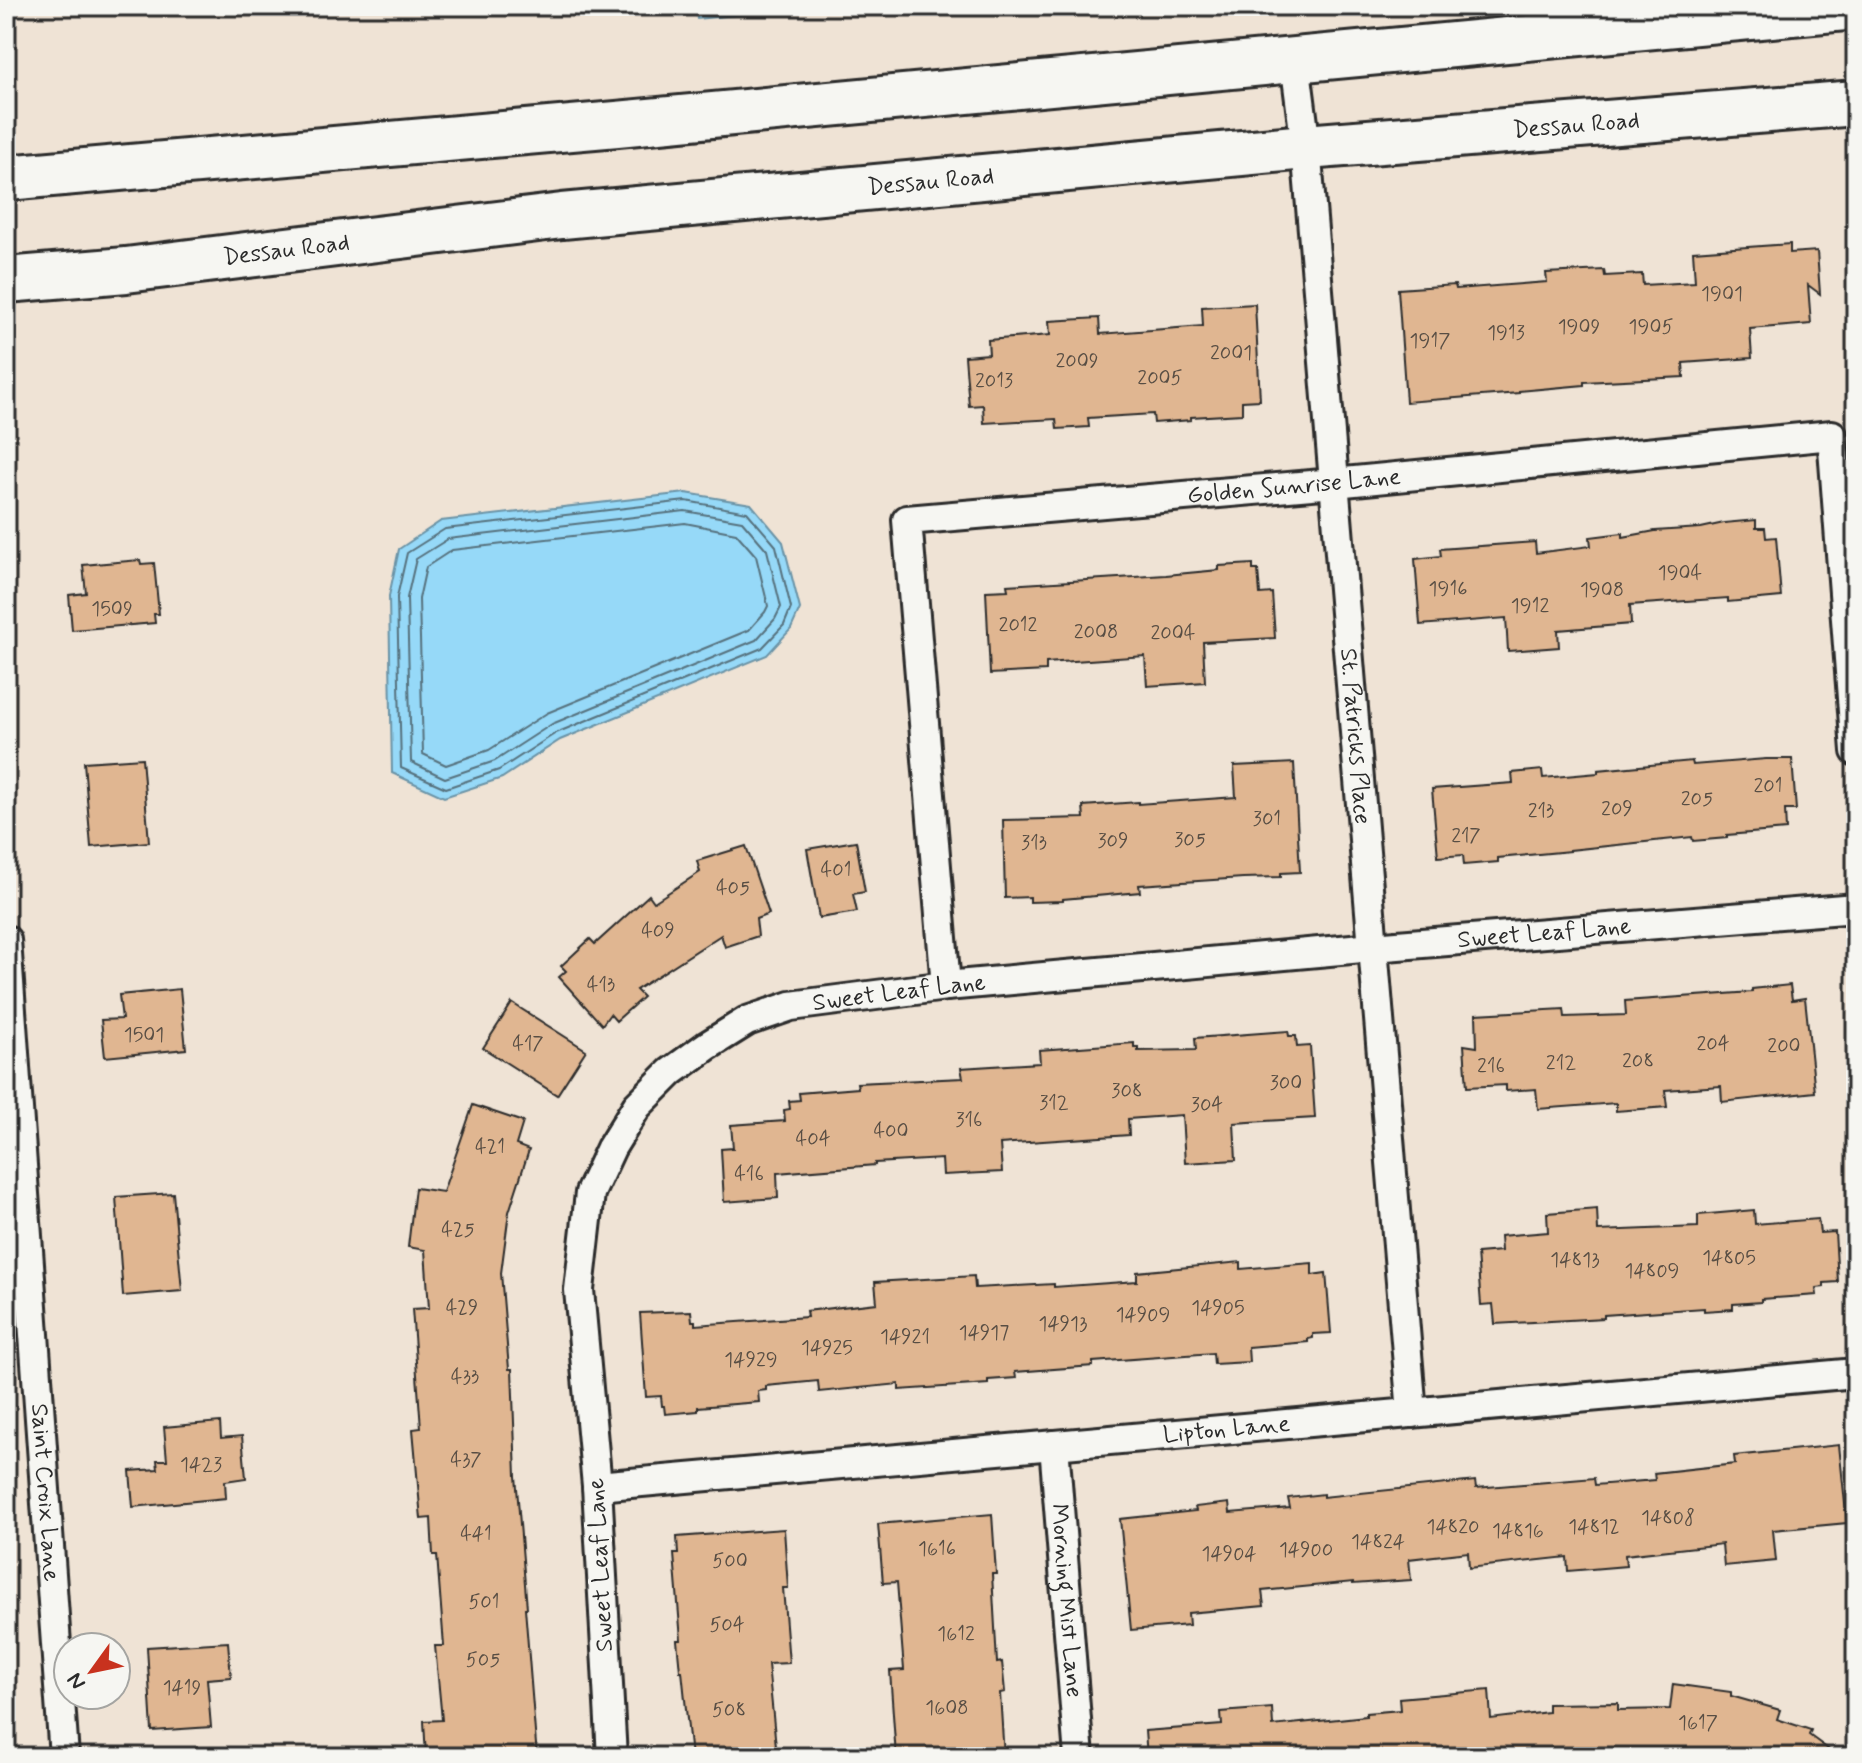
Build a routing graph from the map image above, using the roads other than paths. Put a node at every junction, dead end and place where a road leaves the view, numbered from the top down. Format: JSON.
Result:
{"nodes":[{"id":1,"x":1856,"y":7,"type":"edge"},
{"id":2,"x":1295,"y":61,"type":"junction"},
{"id":3,"x":1856,"y":103,"type":"edge"},
{"id":4,"x":1306,"y":147,"type":"junction"},
{"id":5,"x":6,"y":178,"type":"edge"},
{"id":6,"x":6,"y":280,"type":"edge"},
{"id":7,"x":1334,"y":483,"type":"junction"},
{"id":8,"x":1856,"y":751,"type":"edge"},
{"id":9,"x":1856,"y":908,"type":"edge"},
{"id":10,"x":6,"y":940,"type":"edge"},
{"id":11,"x":1373,"y":947,"type":"junction"},
{"id":12,"x":946,"y":986,"type":"junction"},
{"id":13,"x":1856,"y":1373,"type":"edge"},
{"id":14,"x":1412,"y":1413,"type":"junction"},
{"id":15,"x":1054,"y":1445,"type":"junction"},
{"id":16,"x":597,"y":1486,"type":"junction"},
{"id":17,"x":64,"y":1757,"type":"edge"},
{"id":18,"x":612,"y":1757,"type":"edge"},
{"id":19,"x":1079,"y":1757,"type":"edge"}],
"edges":[{"from":1,"to":2,"type":"main road"},
{"from":2,"to":4,"type":"street","name":"St. Patricks Place"},
{"from":2,"to":5,"type":"main road"},
{"from":3,"to":4,"type":"main road","name":"Dessau Road"},
{"from":4,"to":6,"type":"main road","name":"Dessau Road"},
{"from":4,"to":7,"type":"street","name":"St. Patricks Place"},
{"from":7,"to":8,"type":"street","name":"Golden Sunrise Lane"},
{"from":7,"to":11,"type":"street","name":"St. Patricks Place"},
{"from":7,"to":12,"type":"street","name":"Golden Sunrise Lane"},
{"from":9,"to":11,"type":"street","name":"Sweet Leaf Lane"},
{"from":10,"to":17,"type":"street","name":"Saint Croix Lane"},
{"from":11,"to":12,"type":"street","name":"Sweet Leaf Lane"},
{"from":11,"to":14,"type":"street","name":"St. Patricks Place"},
{"from":12,"to":16,"type":"street","name":"Sweet Leaf Lane"},
{"from":13,"to":14,"type":"street","name":"Lipton Lane"},
{"from":14,"to":15,"type":"street","name":"Lipton Lane"},
{"from":15,"to":16,"type":"street","name":"Lipton Lane"},
{"from":15,"to":19,"type":"street","name":"Morning Mist Lane"},
{"from":16,"to":18,"type":"street","name":"Sweet Leaf Lane"}]}
